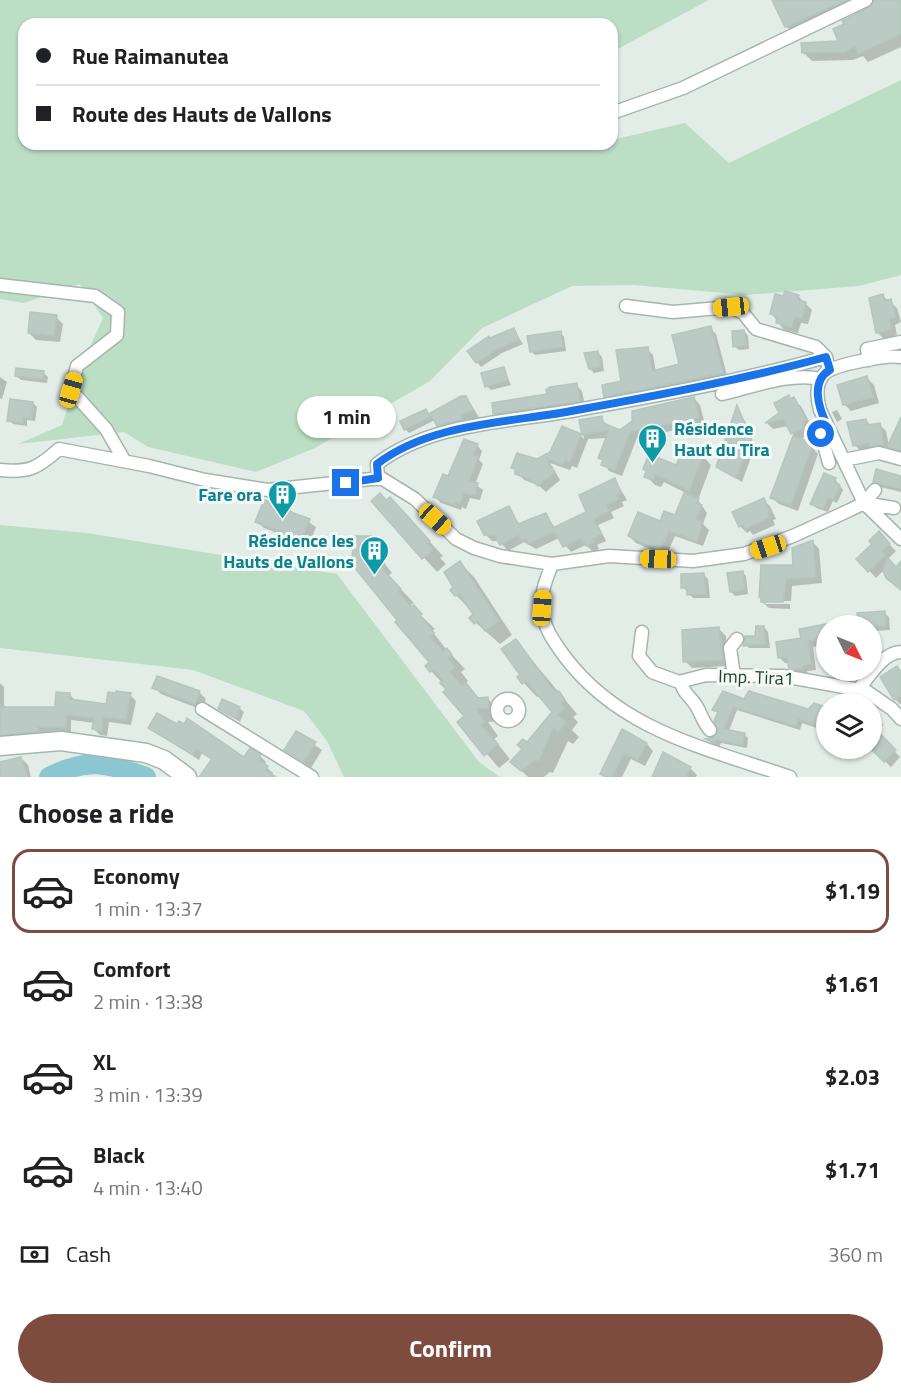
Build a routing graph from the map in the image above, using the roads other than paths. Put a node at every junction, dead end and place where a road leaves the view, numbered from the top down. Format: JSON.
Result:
{"nodes":[{"id":1,"x":866,"y":0,"type":"edge"},
{"id":2,"x":618,"y":111,"type":"edge"},
{"id":3,"x":0,"y":285,"type":"edge"},
{"id":4,"x":626,"y":306,"type":"dead end"},
{"id":5,"x":901,"y":342,"type":"edge"},
{"id":6,"x":826,"y":357,"type":"junction"},
{"id":7,"x":901,"y":357,"type":"edge"},
{"id":8,"x":869,"y":360,"type":"junction"},
{"id":9,"x":825,"y":375,"type":"junction"},
{"id":10,"x":722,"y":394,"type":"dead end"},
{"id":11,"x":826,"y":423,"type":"junction"},
{"id":12,"x":901,"y":459,"type":"edge"},
{"id":13,"x":124,"y":460,"type":"junction"},
{"id":14,"x":844,"y":460,"type":"junction"},
{"id":15,"x":829,"y":463,"type":"dead end"},
{"id":16,"x":0,"y":470,"type":"edge"},
{"id":17,"x":378,"y":478,"type":"junction"},
{"id":18,"x":874,"y":490,"type":"dead end"},
{"id":19,"x":864,"y":503,"type":"junction"},
{"id":20,"x":894,"y":508,"type":"dead end"},
{"id":21,"x":901,"y":539,"type":"edge"},
{"id":22,"x":552,"y":564,"type":"junction"},
{"id":23,"x":642,"y":632,"type":"dead end"},
{"id":24,"x":737,"y":639,"type":"dead end"},
{"id":25,"x":901,"y":652,"type":"edge"},
{"id":26,"x":734,"y":676,"type":"junction"},
{"id":27,"x":687,"y":681,"type":"junction"},
{"id":28,"x":858,"y":690,"type":"junction"},
{"id":29,"x":202,"y":709,"type":"dead end"},
{"id":30,"x":901,"y":719,"type":"edge"},
{"id":31,"x":710,"y":730,"type":"dead end"},
{"id":32,"x":0,"y":746,"type":"edge"},
{"id":33,"x":187,"y":777,"type":"edge"},
{"id":34,"x":312,"y":777,"type":"edge"},
{"id":35,"x":790,"y":777,"type":"edge"}],
"edges":[{"from":1,"to":2,"type":"street"},
{"from":3,"to":13,"type":"street"},
{"from":4,"to":6,"type":"street"},
{"from":5,"to":8,"type":"street"},
{"from":6,"to":9,"type":"street"},
{"from":6,"to":17,"type":"street"},
{"from":7,"to":8,"type":"street"},
{"from":8,"to":9,"type":"street"},
{"from":9,"to":10,"type":"street"},
{"from":9,"to":11,"type":"street"},
{"from":11,"to":14,"type":"street"},
{"from":11,"to":15,"type":"street"},
{"from":12,"to":14,"type":"street"},
{"from":13,"to":16,"type":"street"},
{"from":13,"to":17,"type":"street"},
{"from":14,"to":19,"type":"street"},
{"from":17,"to":22,"type":"street"},
{"from":18,"to":19,"type":"street"},
{"from":19,"to":20,"type":"street"},
{"from":19,"to":21,"type":"street"},
{"from":19,"to":22,"type":"street"},
{"from":22,"to":35,"type":"street"},
{"from":23,"to":27,"type":"street"},
{"from":24,"to":26,"type":"street"},
{"from":25,"to":28,"type":"street"},
{"from":26,"to":27,"type":"street","name":"Imp. Tira1"},
{"from":26,"to":28,"type":"street","name":"Imp. Tira1"},
{"from":27,"to":31,"type":"street"},
{"from":28,"to":30,"type":"street","name":"Imp. Tira1"},
{"from":29,"to":34,"type":"street"},
{"from":32,"to":33,"type":"main road"}]}
